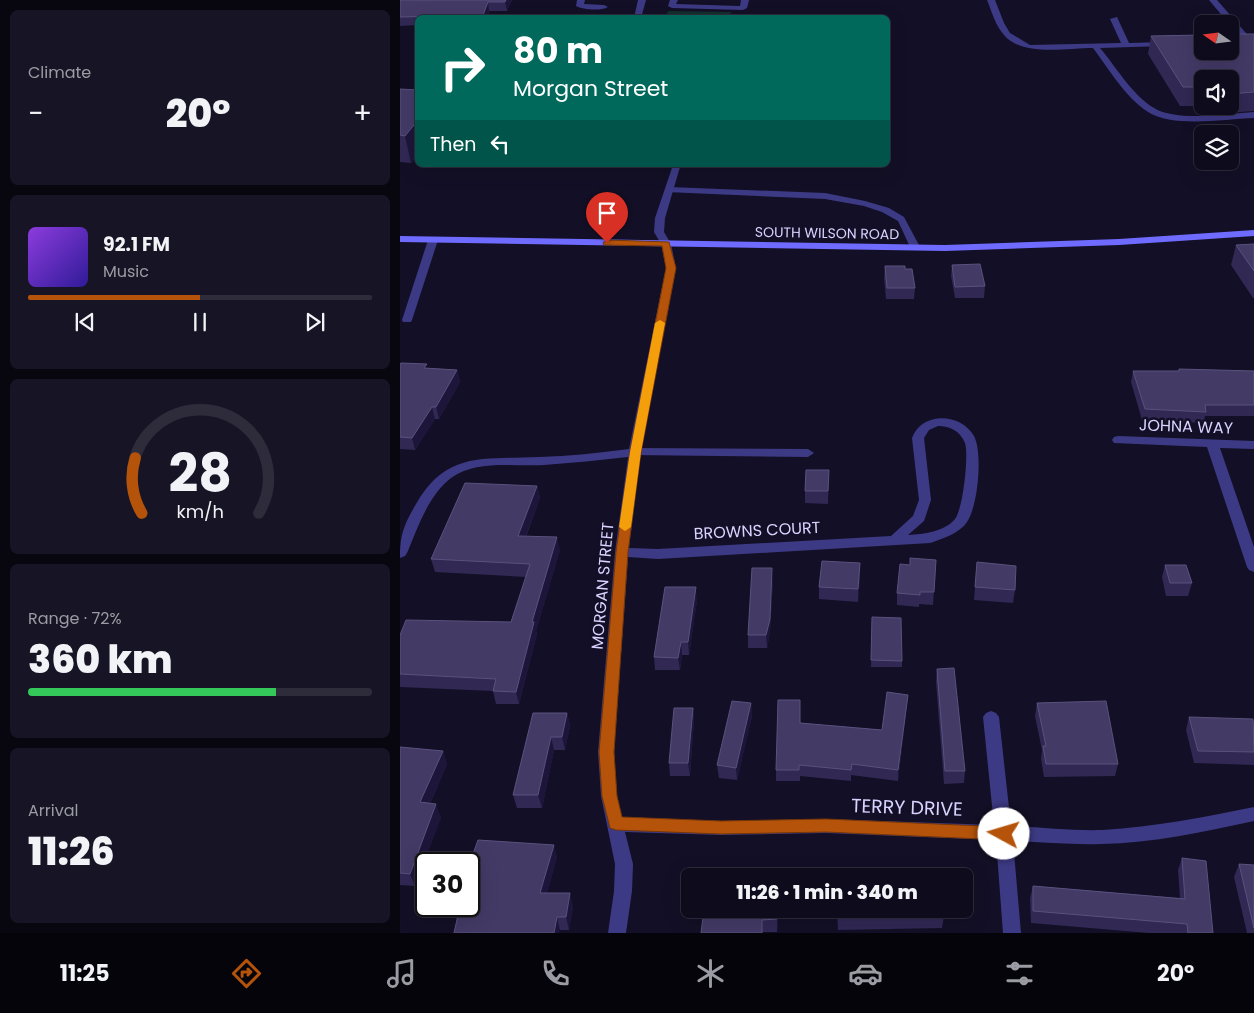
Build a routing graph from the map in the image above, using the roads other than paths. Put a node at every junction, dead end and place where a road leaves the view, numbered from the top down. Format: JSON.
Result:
{"nodes":[{"id":1,"x":581,"y":0,"type":"edge"},
{"id":2,"x":642,"y":0,"type":"edge"},
{"id":3,"x":674,"y":0,"type":"edge"},
{"id":4,"x":745,"y":0,"type":"edge"},
{"id":5,"x":991,"y":0,"type":"edge"},
{"id":6,"x":1213,"y":0,"type":"edge"},
{"id":7,"x":604,"y":4,"type":"edge"},
{"id":8,"x":638,"y":15,"type":"edge"},
{"id":9,"x":1114,"y":19,"type":"dead end"},
{"id":10,"x":1239,"y":42,"type":"edge"},
{"id":11,"x":1251,"y":42,"type":"edge"},
{"id":12,"x":1174,"y":44,"type":"edge"},
{"id":13,"x":1126,"y":45,"type":"junction"},
{"id":14,"x":1096,"y":46,"type":"junction"},
{"id":15,"x":1254,"y":115,"type":"edge"},
{"id":16,"x":676,"y":167,"type":"dead end"},
{"id":17,"x":669,"y":190,"type":"junction"},
{"id":18,"x":1254,"y":233,"type":"edge"},
{"id":19,"x":400,"y":239,"type":"edge"},
{"id":20,"x":432,"y":240,"type":"junction"},
{"id":21,"x":666,"y":244,"type":"junction"},
{"id":22,"x":915,"y":248,"type":"junction"},
{"id":23,"x":407,"y":320,"type":"dead end"},
{"id":24,"x":1118,"y":440,"type":"dead end"},
{"id":25,"x":1212,"y":443,"type":"junction"},
{"id":26,"x":1254,"y":445,"type":"edge"},
{"id":27,"x":635,"y":452,"type":"junction"},
{"id":28,"x":808,"y":452,"type":"dead end"},
{"id":29,"x":894,"y":540,"type":"junction"},
{"id":30,"x":622,"y":552,"type":"junction"},
{"id":31,"x":400,"y":553,"type":"edge"},
{"id":32,"x":1254,"y":565,"type":"edge"},
{"id":33,"x":991,"y":718,"type":"dead end"},
{"id":34,"x":1254,"y":814,"type":"edge"},
{"id":35,"x":616,"y":824,"type":"junction"},
{"id":36,"x":1004,"y":834,"type":"junction"},
{"id":37,"x":617,"y":933,"type":"edge"},
{"id":38,"x":1012,"y":933,"type":"edge"}],
"edges":[{"from":1,"to":7,"type":"street"},
{"from":2,"to":8,"type":"street"},
{"from":3,"to":4,"type":"street"},
{"from":5,"to":14,"type":"street"},
{"from":6,"to":11,"type":"street"},
{"from":9,"to":13,"type":"street"},
{"from":10,"to":11,"type":"street"},
{"from":12,"to":13,"type":"street"},
{"from":13,"to":14,"type":"street"},
{"from":14,"to":15,"type":"street"},
{"from":16,"to":17,"type":"street","name":"MORGAN STREET"},
{"from":17,"to":21,"type":"street","name":"MORGAN STREET"},
{"from":17,"to":22,"type":"street"},
{"from":18,"to":22,"type":"main road","name":"SOUTH WILSON ROAD"},
{"from":19,"to":20,"type":"main road","name":"SOUTH WILSON ROAD"},
{"from":20,"to":21,"type":"main road","name":"SOUTH WILSON ROAD"},
{"from":20,"to":23,"type":"street"},
{"from":21,"to":22,"type":"main road","name":"SOUTH WILSON ROAD"},
{"from":21,"to":27,"type":"street","name":"MORGAN STREET"},
{"from":24,"to":25,"type":"street","name":"JOHNA WAY"},
{"from":25,"to":26,"type":"street","name":"JOHNA WAY"},
{"from":25,"to":32,"type":"street"},
{"from":27,"to":28,"type":"street"},
{"from":27,"to":30,"type":"street","name":"MORGAN STREET"},
{"from":27,"to":31,"type":"street"},
{"from":29,"to":29,"type":"street","name":"BROWNS COURT"},
{"from":29,"to":30,"type":"street","name":"BROWNS COURT"},
{"from":30,"to":35,"type":"street","name":"MORGAN STREET"},
{"from":33,"to":36,"type":"street"},
{"from":34,"to":36,"type":"street","name":"TERRY DRIVE"},
{"from":35,"to":36,"type":"street","name":"TERRY DRIVE"},
{"from":35,"to":37,"type":"street","name":"MORGAN STREET"},
{"from":36,"to":38,"type":"street"}]}
